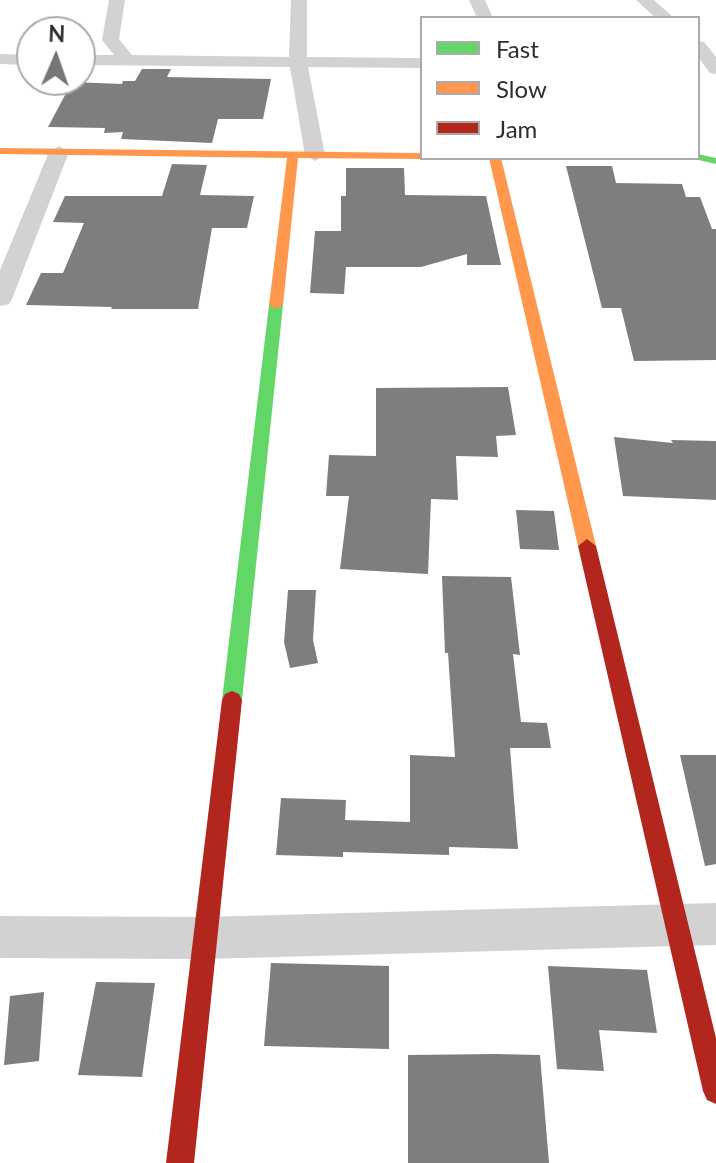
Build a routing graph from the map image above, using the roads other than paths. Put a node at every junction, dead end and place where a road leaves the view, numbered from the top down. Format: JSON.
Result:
{"nodes":[{"id":1,"x":117,"y":0,"type":"edge"},
{"id":2,"x":299,"y":0,"type":"edge"},
{"id":3,"x":644,"y":0,"type":"edge"},
{"id":4,"x":664,"y":16,"type":"edge"},
{"id":5,"x":110,"y":40,"type":"junction"},
{"id":6,"x":96,"y":48,"type":"edge"},
{"id":7,"x":700,"y":49,"type":"edge"},
{"id":8,"x":96,"y":59,"type":"edge"},
{"id":9,"x":127,"y":60,"type":"junction"},
{"id":10,"x":298,"y":62,"type":"junction"},
{"id":11,"x":420,"y":63,"type":"edge"},
{"id":12,"x":716,"y":69,"type":"edge"},
{"id":13,"x":0,"y":151,"type":"edge"},
{"id":14,"x":59,"y":152,"type":"junction"},
{"id":15,"x":293,"y":155,"type":"junction"},
{"id":16,"x":315,"y":155,"type":"junction"},
{"id":17,"x":420,"y":156,"type":"edge"},
{"id":18,"x":496,"y":160,"type":"edge"},
{"id":19,"x":0,"y":299,"type":"edge"},
{"id":20,"x":697,"y":924,"type":"edge"},
{"id":21,"x":0,"y":937,"type":"edge"},
{"id":22,"x":204,"y":938,"type":"junction"},
{"id":23,"x":716,"y":1091,"type":"edge"},
{"id":24,"x":180,"y":1163,"type":"edge"}],
"edges":[{"from":1,"to":5,"type":"street"},
{"from":2,"to":10,"type":"street"},
{"from":3,"to":4,"type":"street"},
{"from":5,"to":6,"type":"street"},
{"from":5,"to":9,"type":"street"},
{"from":7,"to":12,"type":"street"},
{"from":8,"to":9,"type":"street"},
{"from":9,"to":10,"type":"street"},
{"from":10,"to":11,"type":"street"},
{"from":10,"to":16,"type":"street"},
{"from":13,"to":14,"type":"street"},
{"from":14,"to":15,"type":"street"},
{"from":14,"to":19,"type":"street"},
{"from":15,"to":16,"type":"street"},
{"from":15,"to":22,"type":"street"},
{"from":16,"to":17,"type":"street"},
{"from":18,"to":20,"type":"street"},
{"from":20,"to":22,"type":"street"},
{"from":20,"to":23,"type":"street"},
{"from":21,"to":22,"type":"street"},
{"from":22,"to":24,"type":"street"}]}
